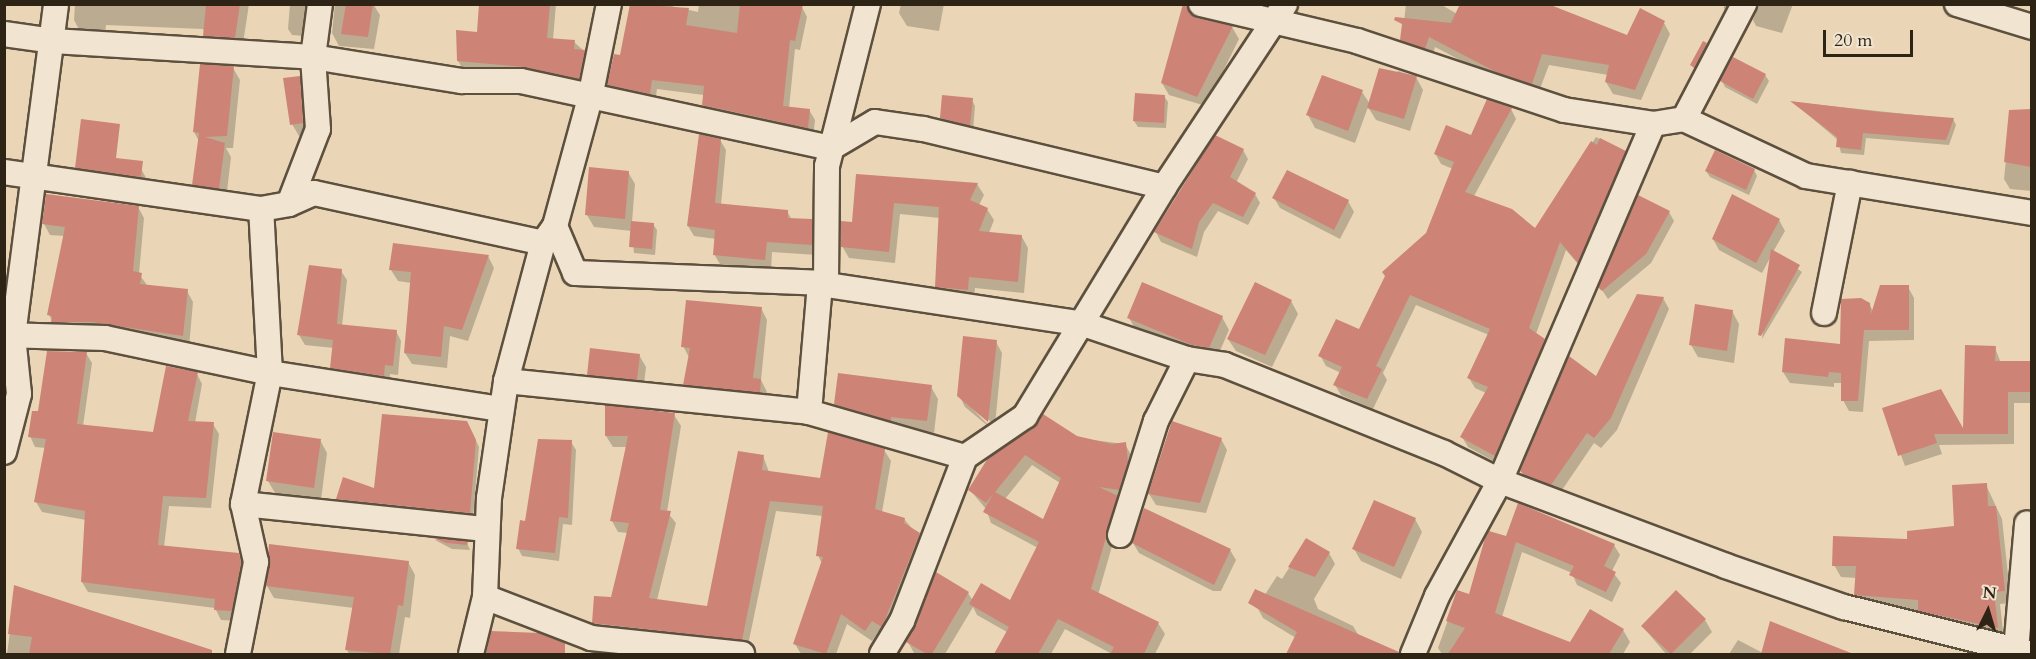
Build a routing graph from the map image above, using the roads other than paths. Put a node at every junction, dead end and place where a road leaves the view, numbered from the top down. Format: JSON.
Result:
{"nodes":[{"id":1,"x":56,"y":4,"type":"edge"},
{"id":2,"x":320,"y":4,"type":"edge"},
{"id":3,"x":609,"y":4,"type":"edge"},
{"id":4,"x":868,"y":4,"type":"edge"},
{"id":5,"x":1201,"y":4,"type":"edge"},
{"id":6,"x":1744,"y":4,"type":"edge"},
{"id":7,"x":1957,"y":4,"type":"edge"},
{"id":8,"x":1280,"y":12,"type":"edge"},
{"id":9,"x":2031,"y":27,"type":"edge"},
{"id":10,"x":4,"y":34,"type":"edge"},
{"id":11,"x":53,"y":41,"type":"junction"},
{"id":12,"x":313,"y":57,"type":"junction"},
{"id":13,"x":590,"y":98,"type":"junction"},
{"id":14,"x":1684,"y":119,"type":"junction"},
{"id":15,"x":1653,"y":124,"type":"junction"},
{"id":16,"x":831,"y":148,"type":"junction"},
{"id":17,"x":4,"y":172,"type":"edge"},
{"id":18,"x":32,"y":174,"type":"junction"},
{"id":19,"x":1850,"y":183,"type":"junction"},
{"id":20,"x":1164,"y":187,"type":"junction"},
{"id":21,"x":289,"y":204,"type":"junction"},
{"id":22,"x":261,"y":209,"type":"junction"},
{"id":23,"x":2031,"y":213,"type":"edge"},
{"id":24,"x":549,"y":234,"type":"junction"},
{"id":25,"x":823,"y":283,"type":"junction"},
{"id":26,"x":1824,"y":313,"type":"dead end"},
{"id":27,"x":1083,"y":324,"type":"junction"},
{"id":28,"x":9,"y":336,"type":"edge"},
{"id":29,"x":1187,"y":359,"type":"junction"},
{"id":30,"x":270,"y":373,"type":"junction"},
{"id":31,"x":506,"y":381,"type":"junction"},
{"id":32,"x":501,"y":409,"type":"junction"},
{"id":33,"x":809,"y":412,"type":"junction"},
{"id":34,"x":4,"y":452,"type":"edge"},
{"id":35,"x":965,"y":457,"type":"junction"},
{"id":36,"x":1500,"y":482,"type":"junction"},
{"id":37,"x":243,"y":504,"type":"junction"},
{"id":38,"x":2027,"y":523,"type":"dead end"},
{"id":39,"x":486,"y":529,"type":"junction"},
{"id":40,"x":1120,"y":535,"type":"dead end"},
{"id":41,"x":485,"y":597,"type":"junction"},
{"id":42,"x":2024,"y":652,"type":"edge"},
{"id":43,"x":238,"y":654,"type":"edge"},
{"id":44,"x":471,"y":654,"type":"edge"},
{"id":45,"x":742,"y":654,"type":"edge"},
{"id":46,"x":882,"y":654,"type":"edge"},
{"id":47,"x":1413,"y":654,"type":"edge"}],
"edges":[{"from":1,"to":11,"type":"street"},
{"from":2,"to":12,"type":"street"},
{"from":3,"to":13,"type":"street"},
{"from":4,"to":16,"type":"street"},
{"from":5,"to":8,"type":"street"},
{"from":6,"to":14,"type":"street"},
{"from":7,"to":9,"type":"street"},
{"from":8,"to":15,"type":"street"},
{"from":8,"to":20,"type":"street"},
{"from":10,"to":11,"type":"street"},
{"from":11,"to":12,"type":"street"},
{"from":11,"to":18,"type":"street"},
{"from":12,"to":13,"type":"street"},
{"from":12,"to":21,"type":"street"},
{"from":13,"to":16,"type":"street"},
{"from":13,"to":24,"type":"street"},
{"from":14,"to":15,"type":"street"},
{"from":14,"to":19,"type":"street"},
{"from":15,"to":36,"type":"street"},
{"from":16,"to":20,"type":"street"},
{"from":16,"to":25,"type":"street"},
{"from":17,"to":18,"type":"street"},
{"from":18,"to":22,"type":"street"},
{"from":18,"to":28,"type":"street"},
{"from":19,"to":23,"type":"street"},
{"from":19,"to":26,"type":"street"},
{"from":20,"to":27,"type":"street"},
{"from":21,"to":22,"type":"street"},
{"from":21,"to":24,"type":"street"},
{"from":22,"to":30,"type":"street"},
{"from":24,"to":25,"type":"street"},
{"from":24,"to":31,"type":"street"},
{"from":25,"to":27,"type":"street"},
{"from":25,"to":33,"type":"street"},
{"from":27,"to":29,"type":"street"},
{"from":27,"to":35,"type":"street"},
{"from":28,"to":30,"type":"street"},
{"from":28,"to":34,"type":"street"},
{"from":29,"to":36,"type":"street"},
{"from":29,"to":40,"type":"street"},
{"from":30,"to":32,"type":"street"},
{"from":30,"to":37,"type":"street"},
{"from":31,"to":32,"type":"street"},
{"from":31,"to":33,"type":"street"},
{"from":32,"to":39,"type":"street"},
{"from":33,"to":35,"type":"street"},
{"from":35,"to":46,"type":"street"},
{"from":36,"to":42,"type":"street"},
{"from":36,"to":47,"type":"street"},
{"from":37,"to":39,"type":"street"},
{"from":37,"to":43,"type":"street"},
{"from":38,"to":42,"type":"street"},
{"from":39,"to":41,"type":"street"},
{"from":41,"to":44,"type":"street"},
{"from":41,"to":45,"type":"street"}]}
